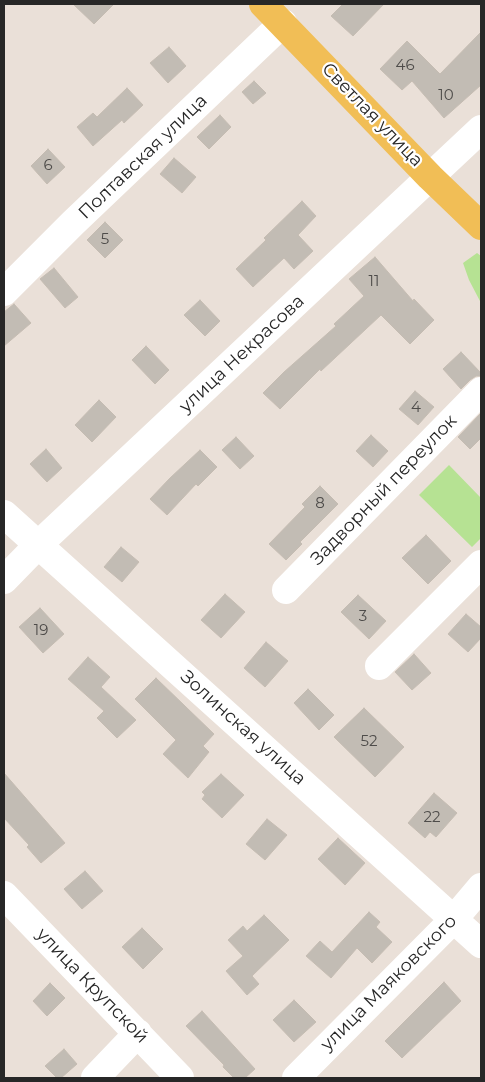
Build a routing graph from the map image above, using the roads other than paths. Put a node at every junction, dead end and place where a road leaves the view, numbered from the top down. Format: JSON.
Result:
{"nodes":[{"id":1,"x":263,"y":4,"type":"edge"},
{"id":2,"x":283,"y":23,"type":"junction"},
{"id":3,"x":481,"y":128,"type":"edge"},
{"id":4,"x":430,"y":177,"type":"junction"},
{"id":5,"x":481,"y":226,"type":"edge"},
{"id":6,"x":4,"y":292,"type":"edge"},
{"id":7,"x":481,"y":391,"type":"edge"},
{"id":8,"x":4,"y":514,"type":"edge"},
{"id":9,"x":39,"y":544,"type":"junction"},
{"id":10,"x":481,"y":564,"type":"edge"},
{"id":11,"x":4,"y":580,"type":"edge"},
{"id":12,"x":286,"y":590,"type":"dead end"},
{"id":13,"x":379,"y":666,"type":"dead end"},
{"id":14,"x":481,"y":887,"type":"edge"},
{"id":15,"x":4,"y":895,"type":"edge"},
{"id":16,"x":454,"y":919,"type":"junction"},
{"id":17,"x":481,"y":944,"type":"edge"},
{"id":18,"x":138,"y":1033,"type":"junction"},
{"id":19,"x":95,"y":1078,"type":"edge"},
{"id":20,"x":180,"y":1078,"type":"edge"},
{"id":21,"x":296,"y":1078,"type":"edge"}],
"edges":[{"from":1,"to":2,"type":"main road","name":"Светлая улица"},
{"from":2,"to":4,"type":"main road","name":"Светлая улица"},
{"from":2,"to":6,"type":"street","name":"Полтавская улица"},
{"from":3,"to":4,"type":"street","name":"улица Некрасова"},
{"from":4,"to":5,"type":"main road","name":"Светлая улица"},
{"from":4,"to":9,"type":"street","name":"улица Некрасова"},
{"from":7,"to":12,"type":"street","name":"Задворный переулок"},
{"from":8,"to":9,"type":"street","name":"Золинская улица"},
{"from":9,"to":11,"type":"street","name":"улица Некрасова"},
{"from":9,"to":16,"type":"street","name":"Золинская улица"},
{"from":10,"to":13,"type":"street"},
{"from":14,"to":16,"type":"street","name":"улица Маяковского"},
{"from":15,"to":18,"type":"street","name":"улица Крупской"},
{"from":16,"to":17,"type":"street","name":"Золинская улица"},
{"from":16,"to":21,"type":"street","name":"улица Маяковского"},
{"from":18,"to":19,"type":"street"},
{"from":18,"to":20,"type":"street","name":"улица Крупской"}]}
